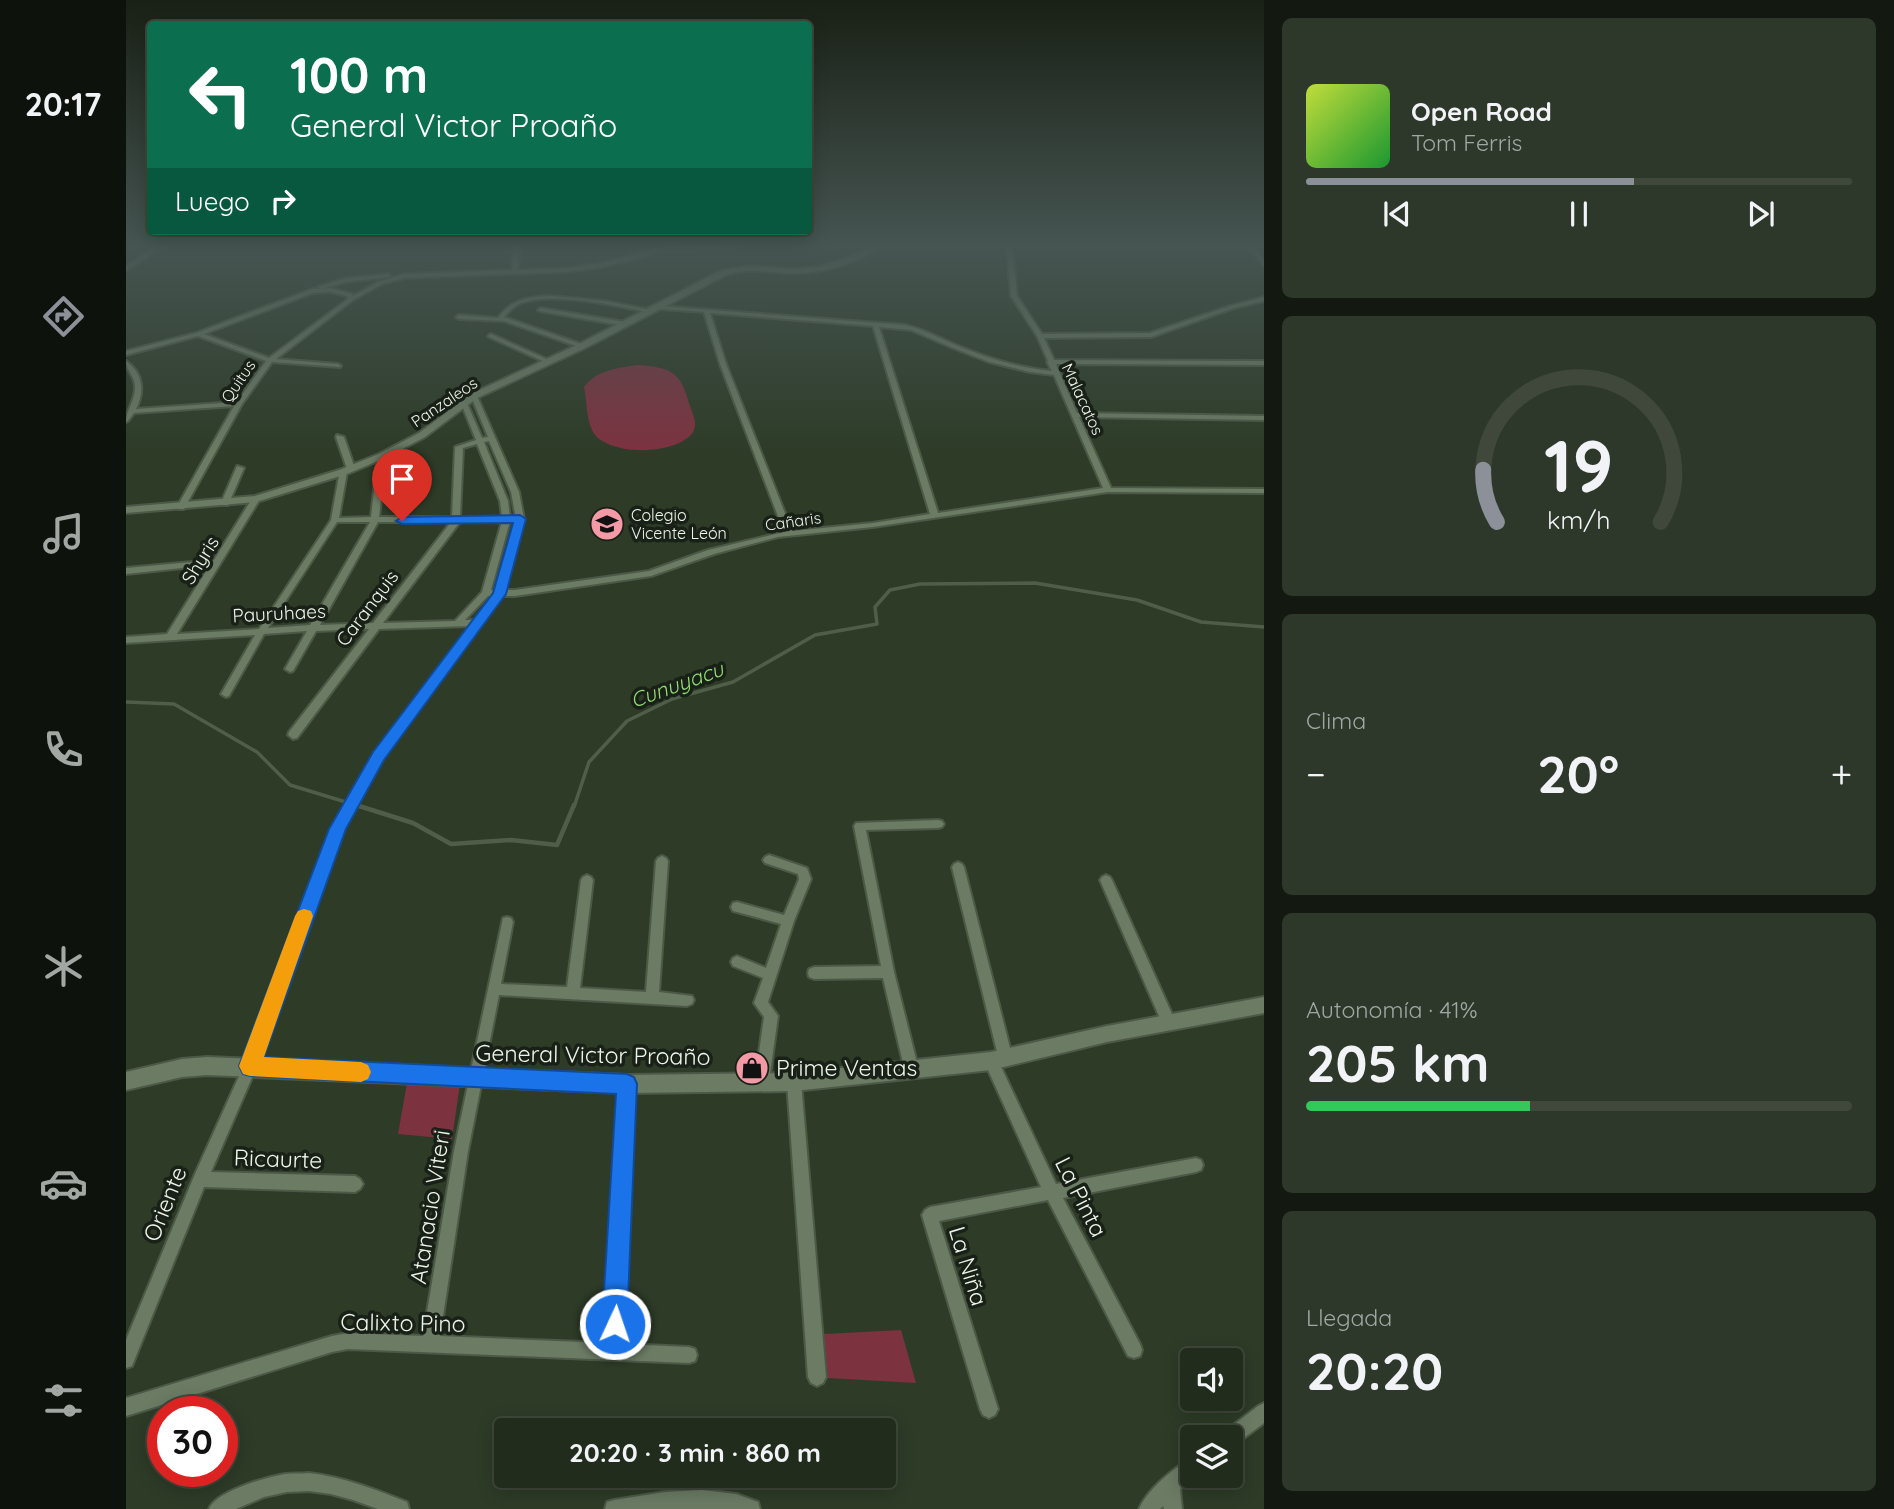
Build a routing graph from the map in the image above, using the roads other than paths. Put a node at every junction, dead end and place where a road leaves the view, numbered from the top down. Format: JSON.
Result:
{"nodes":[{"id":1,"x":253,"y":313,"type":"edge"},
{"id":2,"x":332,"y":313,"type":"edge"},
{"id":3,"x":504,"y":313,"type":"edge"},
{"id":4,"x":562,"y":313,"type":"edge"},
{"id":5,"x":648,"y":313,"type":"edge"},
{"id":6,"x":707,"y":313,"type":"edge"},
{"id":7,"x":727,"y":313,"type":"edge"},
{"id":8,"x":1025,"y":313,"type":"edge"},
{"id":9,"x":1213,"y":313,"type":"edge"},
{"id":10,"x":459,"y":317,"type":"dead end"},
{"id":11,"x":502,"y":320,"type":"junction"},
{"id":12,"x":625,"y":324,"type":"junction"},
{"id":13,"x":876,"y":324,"type":"junction"},
{"id":14,"x":198,"y":334,"type":"junction"},
{"id":15,"x":491,"y":336,"type":"dead end"},
{"id":16,"x":1040,"y":336,"type":"junction"},
{"id":17,"x":582,"y":346,"type":"junction"},
{"id":18,"x":126,"y":353,"type":"edge"},
{"id":19,"x":270,"y":360,"type":"junction"},
{"id":20,"x":549,"y":362,"type":"junction"},
{"id":21,"x":1050,"y":362,"type":"junction"},
{"id":22,"x":126,"y":363,"type":"edge"},
{"id":23,"x":1264,"y":363,"type":"edge"},
{"id":24,"x":338,"y":366,"type":"dead end"},
{"id":25,"x":1055,"y":373,"type":"junction"},
{"id":26,"x":474,"y":396,"type":"junction"},
{"id":27,"x":464,"y":403,"type":"junction"},
{"id":28,"x":239,"y":404,"type":"junction"},
{"id":29,"x":132,"y":411,"type":"junction"},
{"id":30,"x":1075,"y":415,"type":"junction"},
{"id":31,"x":1264,"y":418,"type":"edge"},
{"id":32,"x":126,"y":420,"type":"edge"},
{"id":33,"x":340,"y":437,"type":"dead end"},
{"id":34,"x":491,"y":438,"type":"junction"},
{"id":35,"x":480,"y":441,"type":"junction"},
{"id":36,"x":382,"y":456,"type":"junction"},
{"id":37,"x":240,"y":468,"type":"dead end"},
{"id":38,"x":347,"y":470,"type":"junction"},
{"id":39,"x":1108,"y":490,"type":"junction"},
{"id":40,"x":1264,"y":491,"type":"edge"},
{"id":41,"x":256,"y":499,"type":"junction"},
{"id":42,"x":225,"y":503,"type":"junction"},
{"id":43,"x":181,"y":507,"type":"junction"},
{"id":44,"x":126,"y":510,"type":"edge"},
{"id":45,"x":935,"y":516,"type":"junction"},
{"id":46,"x":520,"y":519,"type":"junction"},
{"id":47,"x":335,"y":520,"type":"junction"},
{"id":48,"x":375,"y":520,"type":"junction"},
{"id":49,"x":506,"y":520,"type":"junction"},
{"id":50,"x":456,"y":521,"type":"junction"},
{"id":51,"x":789,"y":534,"type":"junction"},
{"id":52,"x":217,"y":562,"type":"junction"},
{"id":53,"x":126,"y":571,"type":"edge"},
{"id":54,"x":486,"y":593,"type":"junction"},
{"id":55,"x":499,"y":594,"type":"junction"},
{"id":56,"x":458,"y":623,"type":"junction"},
{"id":57,"x":477,"y":623,"type":"junction"},
{"id":58,"x":375,"y":626,"type":"junction"},
{"id":59,"x":314,"y":628,"type":"junction"},
{"id":60,"x":261,"y":632,"type":"junction"},
{"id":61,"x":170,"y":637,"type":"junction"},
{"id":62,"x":126,"y":640,"type":"edge"},
{"id":63,"x":290,"y":669,"type":"dead end"},
{"id":64,"x":226,"y":694,"type":"dead end"},
{"id":65,"x":293,"y":735,"type":"dead end"},
{"id":66,"x":938,"y":824,"type":"dead end"},
{"id":67,"x":769,"y":860,"type":"dead end"},
{"id":68,"x":662,"y":861,"type":"dead end"},
{"id":69,"x":958,"y":867,"type":"dead end"},
{"id":70,"x":587,"y":880,"type":"dead end"},
{"id":71,"x":1106,"y":880,"type":"dead end"},
{"id":72,"x":737,"y":907,"type":"dead end"},
{"id":73,"x":788,"y":921,"type":"junction"},
{"id":74,"x":507,"y":922,"type":"dead end"},
{"id":75,"x":737,"y":962,"type":"dead end"},
{"id":76,"x":888,"y":972,"type":"junction"},
{"id":77,"x":814,"y":973,"type":"dead end"},
{"id":78,"x":770,"y":975,"type":"junction"},
{"id":79,"x":493,"y":989,"type":"junction"},
{"id":80,"x":573,"y":991,"type":"junction"},
{"id":81,"x":652,"y":998,"type":"junction"},
{"id":82,"x":687,"y":1000,"type":"dead end"},
{"id":83,"x":1264,"y":1006,"type":"edge"},
{"id":84,"x":1169,"y":1023,"type":"junction"},
{"id":85,"x":998,"y":1059,"type":"junction"},
{"id":86,"x":250,"y":1066,"type":"junction"},
{"id":87,"x":912,"y":1071,"type":"junction"},
{"id":88,"x":477,"y":1077,"type":"junction"},
{"id":89,"x":762,"y":1081,"type":"junction"},
{"id":90,"x":126,"y":1082,"type":"edge"},
{"id":91,"x":794,"y":1082,"type":"junction"},
{"id":92,"x":627,"y":1084,"type":"junction"},
{"id":93,"x":1196,"y":1165,"type":"dead end"},
{"id":94,"x":200,"y":1179,"type":"junction"},
{"id":95,"x":355,"y":1184,"type":"dead end"},
{"id":96,"x":1052,"y":1193,"type":"junction"},
{"id":97,"x":430,"y":1345,"type":"junction"},
{"id":98,"x":1134,"y":1350,"type":"dead end"},
{"id":99,"x":613,"y":1351,"type":"junction"},
{"id":100,"x":689,"y":1355,"type":"dead end"},
{"id":101,"x":126,"y":1360,"type":"edge"},
{"id":102,"x":817,"y":1377,"type":"dead end"},
{"id":103,"x":126,"y":1407,"type":"edge"},
{"id":104,"x":989,"y":1409,"type":"dead end"},
{"id":105,"x":1264,"y":1412,"type":"edge"},
{"id":106,"x":1243,"y":1428,"type":"edge"},
{"id":107,"x":1180,"y":1477,"type":"edge"},
{"id":108,"x":1170,"y":1485,"type":"junction"},
{"id":109,"x":218,"y":1509,"type":"edge"},
{"id":110,"x":400,"y":1509,"type":"edge"},
{"id":111,"x":614,"y":1509,"type":"edge"},
{"id":112,"x":751,"y":1509,"type":"edge"},
{"id":113,"x":1149,"y":1509,"type":"edge"},
{"id":114,"x":1173,"y":1509,"type":"edge"}],
"edges":[{"from":1,"to":14,"type":"street"},
{"from":2,"to":19,"type":"street","name":"Quitus"},
{"from":3,"to":11,"type":"street"},
{"from":4,"to":12,"type":"street"},
{"from":5,"to":12,"type":"street","name":"Panzaleos"},
{"from":6,"to":51,"type":"street"},
{"from":7,"to":13,"type":"street"},
{"from":8,"to":16,"type":"street","name":"Malacatos"},
{"from":9,"to":16,"type":"street"},
{"from":10,"to":11,"type":"street"},
{"from":11,"to":17,"type":"street"},
{"from":12,"to":17,"type":"street","name":"Panzaleos"},
{"from":13,"to":25,"type":"street"},
{"from":13,"to":45,"type":"street"},
{"from":14,"to":18,"type":"street"},
{"from":14,"to":19,"type":"street"},
{"from":15,"to":20,"type":"street"},
{"from":16,"to":21,"type":"street","name":"Malacatos"},
{"from":17,"to":20,"type":"street","name":"Panzaleos"},
{"from":19,"to":24,"type":"street"},
{"from":19,"to":28,"type":"street","name":"Quitus"},
{"from":20,"to":26,"type":"street","name":"Panzaleos"},
{"from":21,"to":23,"type":"street"},
{"from":21,"to":25,"type":"street","name":"Malacatos"},
{"from":22,"to":29,"type":"street"},
{"from":25,"to":30,"type":"street","name":"Malacatos"},
{"from":26,"to":27,"type":"street","name":"Panzaleos"},
{"from":26,"to":34,"type":"street"},
{"from":27,"to":35,"type":"street"},
{"from":27,"to":36,"type":"street","name":"Panzaleos"},
{"from":28,"to":29,"type":"street"},
{"from":28,"to":43,"type":"street","name":"Quitus"},
{"from":29,"to":32,"type":"street"},
{"from":30,"to":31,"type":"street"},
{"from":30,"to":39,"type":"street","name":"Malacatos"},
{"from":33,"to":38,"type":"street"},
{"from":34,"to":35,"type":"street"},
{"from":34,"to":46,"type":"street"},
{"from":35,"to":49,"type":"street"},
{"from":35,"to":50,"type":"street"},
{"from":36,"to":38,"type":"street","name":"Panzaleos"},
{"from":36,"to":48,"type":"street"},
{"from":37,"to":42,"type":"street"},
{"from":38,"to":41,"type":"street","name":"Panzaleos"},
{"from":38,"to":47,"type":"street"},
{"from":39,"to":40,"type":"street","name":"Cañaris"},
{"from":39,"to":45,"type":"street","name":"Cañaris"},
{"from":41,"to":42,"type":"street","name":"Panzaleos"},
{"from":41,"to":52,"type":"street","name":"Shyris"},
{"from":42,"to":43,"type":"street","name":"Panzaleos"},
{"from":43,"to":44,"type":"street","name":"Panzaleos"},
{"from":45,"to":51,"type":"street","name":"Cañaris"},
{"from":46,"to":49,"type":"street"},
{"from":46,"to":55,"type":"street"},
{"from":47,"to":48,"type":"street"},
{"from":47,"to":60,"type":"street"},
{"from":48,"to":50,"type":"street"},
{"from":48,"to":59,"type":"street"},
{"from":49,"to":50,"type":"street"},
{"from":49,"to":54,"type":"street"},
{"from":50,"to":58,"type":"street","name":"Caranquis"},
{"from":51,"to":55,"type":"street","name":"Cañaris"},
{"from":52,"to":53,"type":"street"},
{"from":52,"to":61,"type":"street","name":"Shyris"},
{"from":54,"to":55,"type":"street","name":"Cañaris"},
{"from":54,"to":56,"type":"street"},
{"from":55,"to":57,"type":"street","name":"Oriente"},
{"from":56,"to":57,"type":"street","name":"Pauruhaes"},
{"from":56,"to":58,"type":"street","name":"Pauruhaes"},
{"from":57,"to":86,"type":"street","name":"Oriente"},
{"from":58,"to":59,"type":"street","name":"Pauruhaes"},
{"from":58,"to":65,"type":"street","name":"Caranquis"},
{"from":59,"to":60,"type":"street","name":"Pauruhaes"},
{"from":59,"to":63,"type":"street"},
{"from":60,"to":61,"type":"street","name":"Pauruhaes"},
{"from":60,"to":64,"type":"street"},
{"from":61,"to":62,"type":"street","name":"Pauruhaes"},
{"from":66,"to":76,"type":"street"},
{"from":67,"to":73,"type":"street"},
{"from":68,"to":81,"type":"street"},
{"from":69,"to":85,"type":"street","name":"La Pinta"},
{"from":70,"to":80,"type":"street"},
{"from":71,"to":84,"type":"street"},
{"from":72,"to":73,"type":"street"},
{"from":73,"to":78,"type":"street"},
{"from":74,"to":79,"type":"street","name":"Atanacio Viteri"},
{"from":75,"to":78,"type":"street"},
{"from":76,"to":77,"type":"street"},
{"from":76,"to":87,"type":"street"},
{"from":78,"to":89,"type":"street"},
{"from":79,"to":80,"type":"street"},
{"from":79,"to":88,"type":"street","name":"Atanacio Viteri"},
{"from":80,"to":81,"type":"street"},
{"from":81,"to":82,"type":"street"},
{"from":83,"to":84,"type":"street","name":"General Victor Proaño"},
{"from":84,"to":85,"type":"street","name":"General Victor Proaño"},
{"from":85,"to":87,"type":"street","name":"General Victor Proaño"},
{"from":85,"to":96,"type":"street","name":"La Pinta"},
{"from":86,"to":88,"type":"street","name":"General Victor Proaño"},
{"from":86,"to":90,"type":"street","name":"General Victor Proaño"},
{"from":86,"to":94,"type":"street","name":"Oriente"},
{"from":87,"to":91,"type":"street","name":"General Victor Proaño"},
{"from":88,"to":92,"type":"street","name":"General Victor Proaño"},
{"from":88,"to":97,"type":"street","name":"Atanacio Viteri"},
{"from":89,"to":91,"type":"street","name":"General Victor Proaño"},
{"from":89,"to":92,"type":"street","name":"General Victor Proaño"},
{"from":91,"to":102,"type":"street"},
{"from":92,"to":99,"type":"street"},
{"from":93,"to":96,"type":"street"},
{"from":94,"to":95,"type":"street","name":"Ricaurte"},
{"from":94,"to":101,"type":"street","name":"Oriente"},
{"from":96,"to":98,"type":"street","name":"La Pinta"},
{"from":96,"to":104,"type":"street","name":"La Niña"},
{"from":97,"to":99,"type":"street","name":"Calixto Pino"},
{"from":97,"to":103,"type":"street","name":"Calixto Pino"},
{"from":99,"to":100,"type":"street","name":"Calixto Pino"},
{"from":105,"to":106,"type":"street"},
{"from":107,"to":108,"type":"street"},
{"from":108,"to":113,"type":"street"},
{"from":108,"to":114,"type":"street"},
{"from":109,"to":110,"type":"street"},
{"from":111,"to":112,"type":"street"}]}
